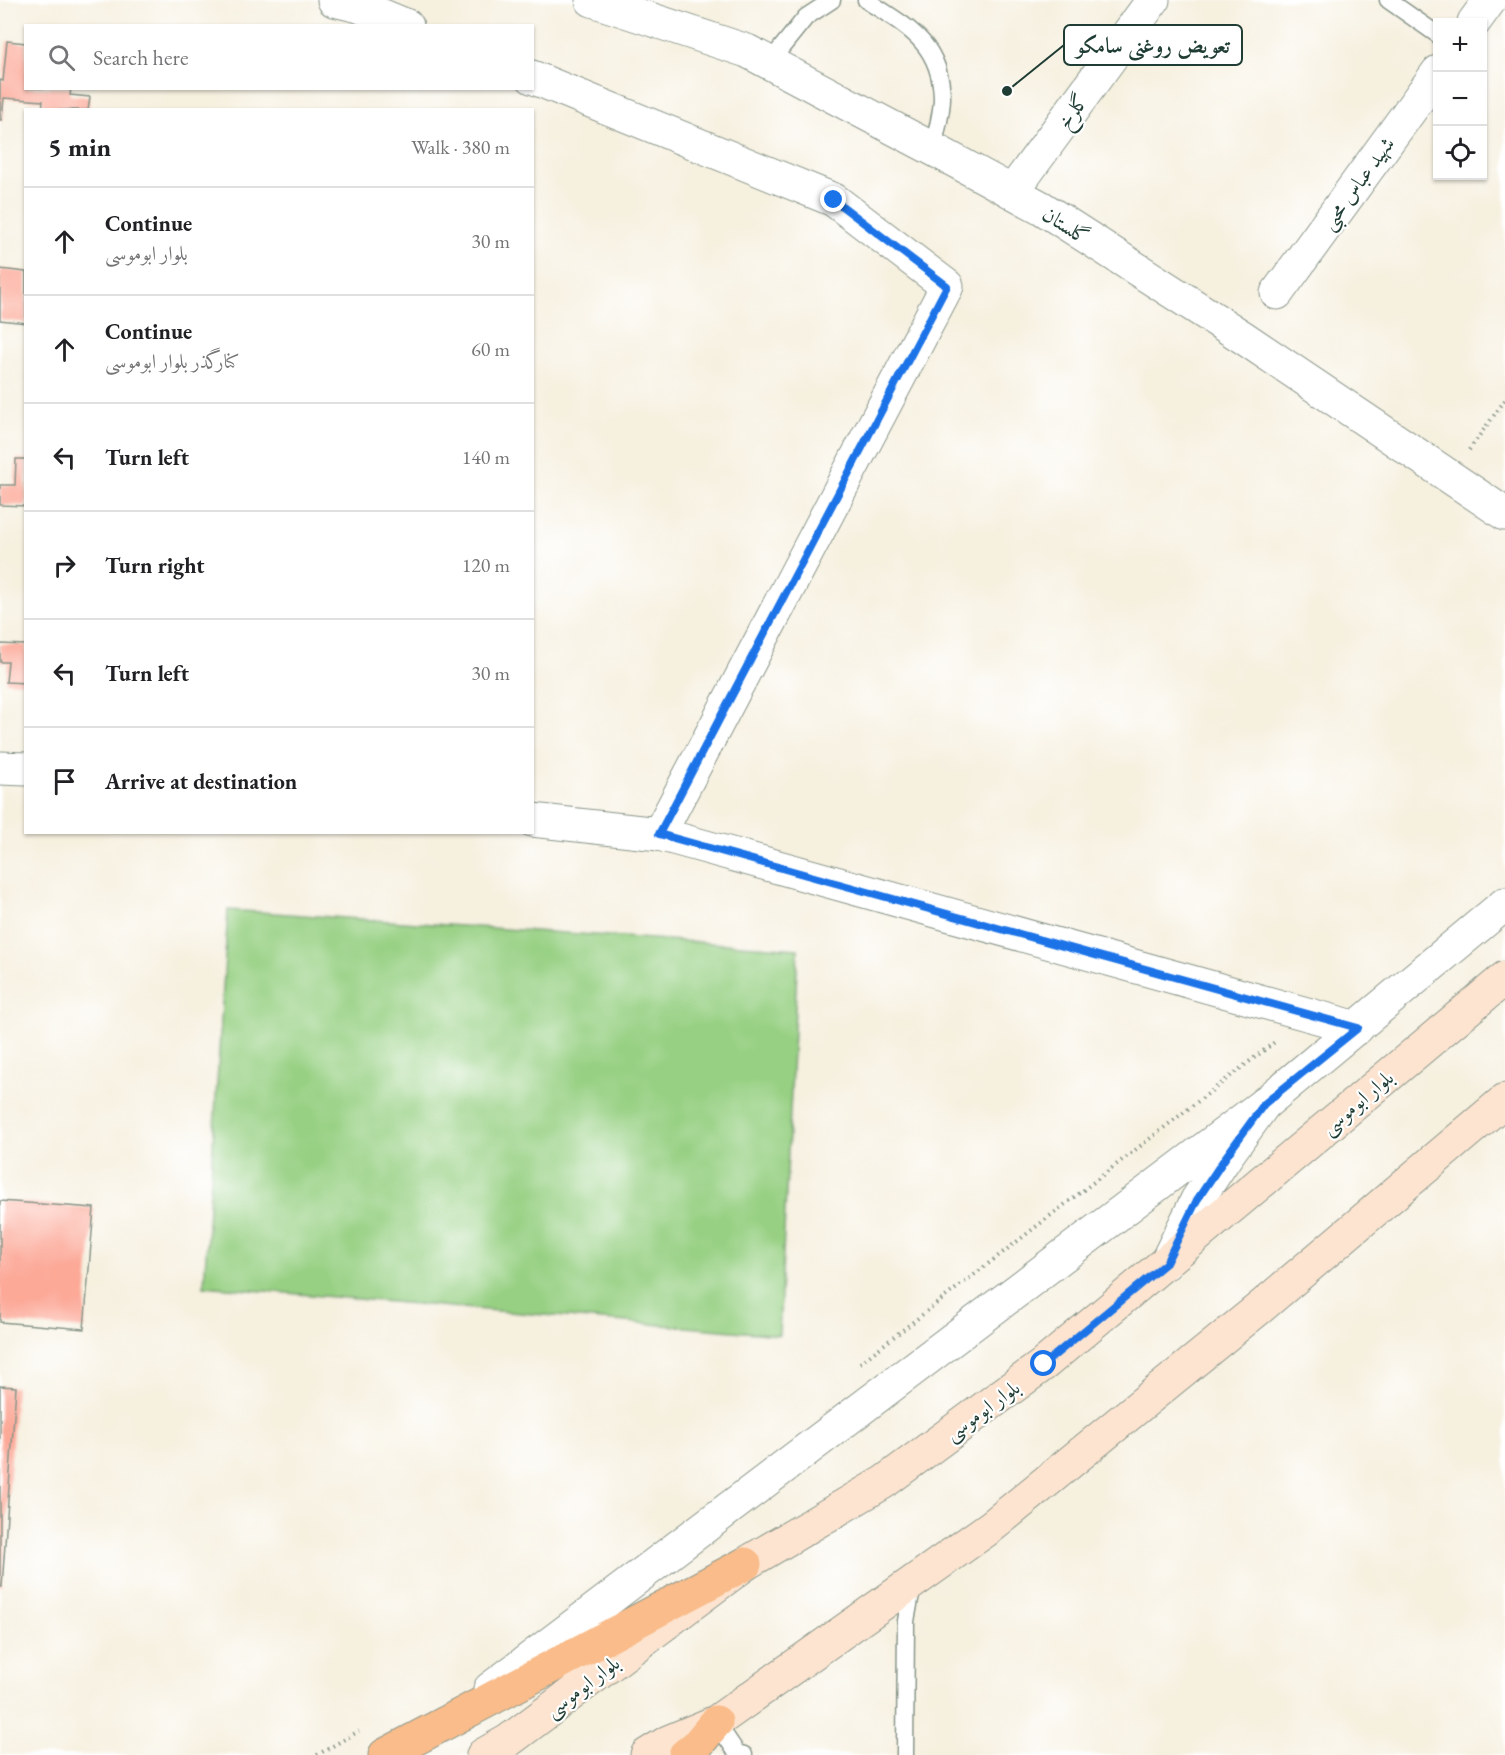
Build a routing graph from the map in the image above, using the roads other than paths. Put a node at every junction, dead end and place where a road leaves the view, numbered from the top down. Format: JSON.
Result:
{"nodes":[{"id":1,"x":334,"y":0,"type":"edge"},
{"id":2,"x":592,"y":0,"type":"edge"},
{"id":3,"x":832,"y":0,"type":"edge"},
{"id":4,"x":866,"y":0,"type":"edge"},
{"id":5,"x":1153,"y":0,"type":"edge"},
{"id":6,"x":1388,"y":0,"type":"edge"},
{"id":7,"x":1490,"y":0,"type":"edge"},
{"id":8,"x":1476,"y":18,"type":"edge"},
{"id":9,"x":402,"y":24,"type":"edge"},
{"id":10,"x":1433,"y":33,"type":"edge"},
{"id":11,"x":769,"y":63,"type":"junction"},
{"id":12,"x":534,"y":78,"type":"edge"},
{"id":13,"x":1433,"y":78,"type":"edge"},
{"id":14,"x":933,"y":149,"type":"junction"},
{"id":15,"x":1012,"y":192,"type":"junction"},
{"id":16,"x":1277,"y":293,"type":"dead end"},
{"id":17,"x":1505,"y":514,"type":"edge"},
{"id":18,"x":0,"y":768,"type":"edge"},
{"id":19,"x":24,"y":769,"type":"edge"},
{"id":20,"x":534,"y":820,"type":"edge"},
{"id":21,"x":659,"y":834,"type":"junction"},
{"id":22,"x":1505,"y":904,"type":"edge"},
{"id":23,"x":1505,"y":978,"type":"edge"},
{"id":24,"x":1358,"y":1028,"type":"junction"},
{"id":25,"x":1505,"y":1100,"type":"edge"},
{"id":26,"x":1264,"y":1104,"type":"junction"},
{"id":27,"x":1166,"y":1263,"type":"junction"},
{"id":28,"x":745,"y":1564,"type":"junction"},
{"id":29,"x":914,"y":1581,"type":"junction"},
{"id":30,"x":716,"y":1722,"type":"junction"},
{"id":31,"x":444,"y":1724,"type":"junction"},
{"id":32,"x":385,"y":1755,"type":"edge"},
{"id":33,"x":483,"y":1755,"type":"edge"},
{"id":34,"x":647,"y":1755,"type":"edge"},
{"id":35,"x":685,"y":1755,"type":"edge"},
{"id":36,"x":744,"y":1755,"type":"edge"},
{"id":37,"x":905,"y":1755,"type":"edge"}],
"edges":[{"from":1,"to":9,"type":"street"},
{"from":2,"to":11,"type":"street","name":"گلستان"},
{"from":3,"to":11,"type":"lane"},
{"from":4,"to":14,"type":"lane"},
{"from":5,"to":15,"type":"street","name":"گلرخ"},
{"from":6,"to":10,"type":"lane"},
{"from":7,"to":8,"type":"street"},
{"from":11,"to":14,"type":"street","name":"گلستان"},
{"from":12,"to":21,"type":"street"},
{"from":13,"to":16,"type":"street","name":"شهید عباس محبی"},
{"from":14,"to":15,"type":"street","name":"گلستان"},
{"from":15,"to":17,"type":"street","name":"گلستان"},
{"from":18,"to":19,"type":"street"},
{"from":20,"to":21,"type":"street"},
{"from":21,"to":24,"type":"street"},
{"from":22,"to":24,"type":"street"},
{"from":23,"to":27,"type":"main road","name":"بلوار ابوموسی"},
{"from":24,"to":26,"type":"street"},
{"from":25,"to":29,"type":"main road"},
{"from":26,"to":27,"type":"street"},
{"from":26,"to":31,"type":"street"},
{"from":27,"to":28,"type":"main road","name":"بلوار ابوموسی"},
{"from":28,"to":31,"type":"main road"},
{"from":28,"to":33,"type":"main road","name":"بلوار ابوموسی"},
{"from":29,"to":30,"type":"main road"},
{"from":29,"to":37,"type":"lane"},
{"from":30,"to":34,"type":"main road"},
{"from":30,"to":35,"type":"main road"},
{"from":30,"to":36,"type":"lane"},
{"from":31,"to":32,"type":"main road"}]}
